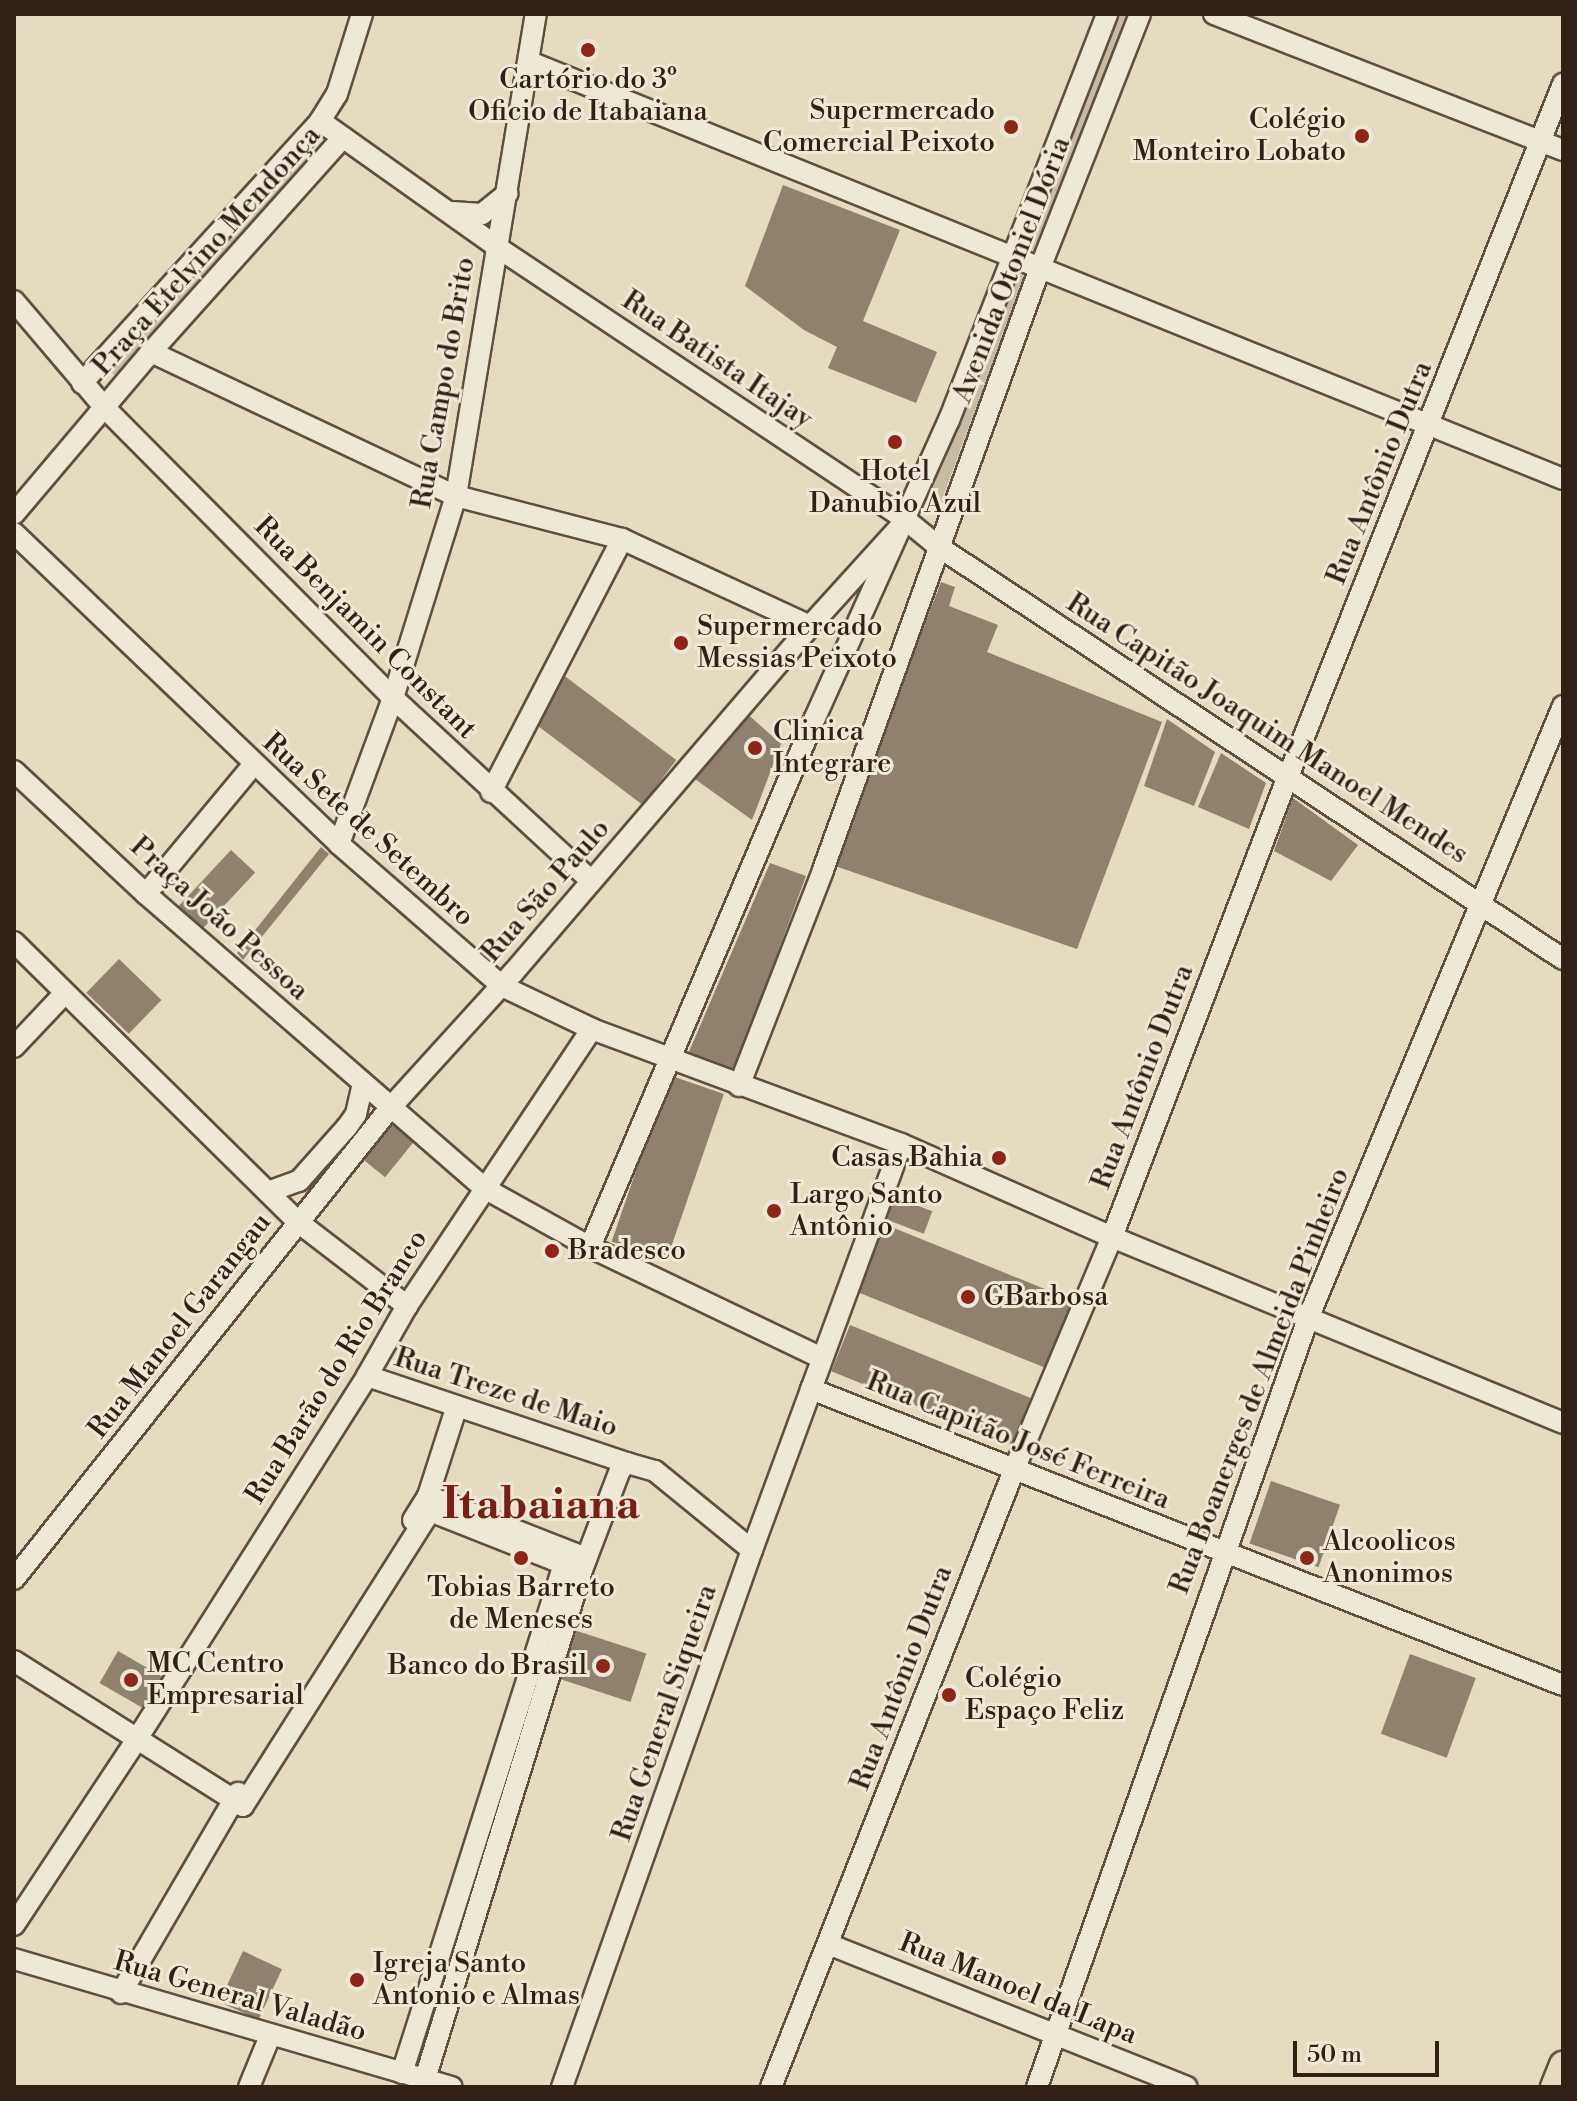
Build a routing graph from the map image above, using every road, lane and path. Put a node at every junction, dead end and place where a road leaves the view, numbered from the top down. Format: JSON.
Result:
{"nodes":[{"id":1,"x":362,"y":14,"type":"edge"},
{"id":2,"x":536,"y":14,"type":"edge"},
{"id":3,"x":1107,"y":14,"type":"edge"},
{"id":4,"x":1140,"y":14,"type":"edge"},
{"id":5,"x":1214,"y":14,"type":"edge"},
{"id":6,"x":530,"y":62,"type":"junction"},
{"id":7,"x":1563,"y":84,"type":"edge"},
{"id":8,"x":320,"y":121,"type":"junction"},
{"id":9,"x":343,"y":137,"type":"junction"},
{"id":10,"x":1540,"y":141,"type":"junction"},
{"id":11,"x":1563,"y":150,"type":"edge"},
{"id":12,"x":508,"y":193,"type":"junction"},
{"id":13,"x":448,"y":211,"type":"junction"},
{"id":14,"x":497,"y":247,"type":"junction"},
{"id":15,"x":1011,"y":256,"type":"junction"},
{"id":16,"x":1040,"y":268,"type":"junction"},
{"id":17,"x":18,"y":313,"type":"edge"},
{"id":18,"x":151,"y":352,"type":"junction"},
{"id":19,"x":82,"y":383,"type":"junction"},
{"id":20,"x":105,"y":408,"type":"junction"},
{"id":21,"x":1431,"y":423,"type":"junction"},
{"id":22,"x":1563,"y":479,"type":"edge"},
{"id":23,"x":456,"y":496,"type":"junction"},
{"id":24,"x":14,"y":514,"type":"edge"},
{"id":25,"x":906,"y":520,"type":"junction"},
{"id":26,"x":14,"y":533,"type":"edge"},
{"id":27,"x":622,"y":539,"type":"junction"},
{"id":28,"x":939,"y":547,"type":"junction"},
{"id":29,"x":810,"y":626,"type":"junction"},
{"id":30,"x":393,"y":698,"type":"junction"},
{"id":31,"x":1563,"y":706,"type":"edge"},
{"id":32,"x":254,"y":764,"type":"junction"},
{"id":33,"x":14,"y":771,"type":"edge"},
{"id":34,"x":1288,"y":777,"type":"junction"},
{"id":35,"x":491,"y":792,"type":"junction"},
{"id":36,"x":339,"y":844,"type":"junction"},
{"id":37,"x":591,"y":881,"type":"junction"},
{"id":38,"x":146,"y":894,"type":"junction"},
{"id":39,"x":1481,"y":903,"type":"junction"},
{"id":40,"x":14,"y":942,"type":"edge"},
{"id":41,"x":1563,"y":959,"type":"edge"},
{"id":42,"x":502,"y":986,"type":"junction"},
{"id":43,"x":65,"y":993,"type":"junction"},
{"id":44,"x":592,"y":1029,"type":"junction"},
{"id":45,"x":14,"y":1047,"type":"edge"},
{"id":46,"x":670,"y":1058,"type":"junction"},
{"id":47,"x":363,"y":1084,"type":"junction"},
{"id":48,"x":739,"y":1086,"type":"junction"},
{"id":49,"x":390,"y":1108,"type":"junction"},
{"id":50,"x":901,"y":1144,"type":"junction"},
{"id":51,"x":484,"y":1188,"type":"junction"},
{"id":52,"x":268,"y":1192,"type":"junction"},
{"id":53,"x":298,"y":1222,"type":"junction"},
{"id":54,"x":1112,"y":1237,"type":"junction"},
{"id":55,"x":590,"y":1247,"type":"junction"},
{"id":56,"x":407,"y":1306,"type":"junction"},
{"id":57,"x":1309,"y":1316,"type":"junction"},
{"id":58,"x":822,"y":1358,"type":"junction"},
{"id":59,"x":367,"y":1376,"type":"junction"},
{"id":60,"x":811,"y":1389,"type":"junction"},
{"id":61,"x":456,"y":1409,"type":"junction"},
{"id":62,"x":1563,"y":1423,"type":"edge"},
{"id":63,"x":623,"y":1466,"type":"junction"},
{"id":64,"x":1014,"y":1470,"type":"junction"},
{"id":65,"x":429,"y":1504,"type":"junction"},
{"id":66,"x":752,"y":1550,"type":"junction"},
{"id":67,"x":1223,"y":1553,"type":"junction"},
{"id":68,"x":577,"y":1564,"type":"junction"},
{"id":69,"x":14,"y":1579,"type":"edge"},
{"id":70,"x":14,"y":1661,"type":"edge"},
{"id":71,"x":1563,"y":1685,"type":"edge"},
{"id":72,"x":137,"y":1739,"type":"junction"},
{"id":73,"x":497,"y":1773,"type":"junction"},
{"id":74,"x":519,"y":1781,"type":"junction"},
{"id":75,"x":239,"y":1803,"type":"junction"},
{"id":76,"x":14,"y":1925,"type":"edge"},
{"id":77,"x":447,"y":1926,"type":"junction"},
{"id":78,"x":468,"y":1933,"type":"junction"},
{"id":79,"x":828,"y":1944,"type":"junction"},
{"id":80,"x":14,"y":1959,"type":"edge"},
{"id":81,"x":121,"y":1993,"type":"junction"},
{"id":82,"x":1056,"y":2033,"type":"junction"},
{"id":83,"x":270,"y":2036,"type":"junction"},
{"id":84,"x":1563,"y":2065,"type":"edge"},
{"id":85,"x":402,"y":2073,"type":"junction"},
{"id":86,"x":425,"y":2079,"type":"junction"},
{"id":87,"x":249,"y":2087,"type":"edge"},
{"id":88,"x":452,"y":2087,"type":"edge"},
{"id":89,"x":562,"y":2087,"type":"edge"},
{"id":90,"x":771,"y":2087,"type":"edge"},
{"id":91,"x":1037,"y":2087,"type":"edge"},
{"id":92,"x":1187,"y":2087,"type":"edge"},
{"id":93,"x":1554,"y":2087,"type":"edge"}],
"edges":[{"from":1,"to":8,"type":"street","name":"Praça Etelvino Mendonça"},
{"from":2,"to":6,"type":"street","name":"Rua Campo do Brito"},
{"from":3,"to":15,"type":"street","name":"Avenida Otoniel Dória"},
{"from":4,"to":16,"type":"street","name":"Avenida Otoniel Dória"},
{"from":5,"to":10,"type":"street"},
{"from":6,"to":12,"type":"street","name":"Rua Campo do Brito"},
{"from":6,"to":15,"type":"street"},
{"from":7,"to":10,"type":"street","name":"Rua Antônio Dutra"},
{"from":8,"to":9,"type":"street"},
{"from":8,"to":19,"type":"street","name":"Praça Etelvino Mendonça"},
{"from":9,"to":13,"type":"street","name":"Praça Etelvino Mendonça"},
{"from":9,"to":18,"type":"street","name":"Praça Etelvino Mendonça"},
{"from":10,"to":11,"type":"street"},
{"from":10,"to":21,"type":"street","name":"Rua Antônio Dutra"},
{"from":12,"to":13,"type":"street"},
{"from":12,"to":14,"type":"street","name":"Rua Campo do Brito"},
{"from":13,"to":14,"type":"street","name":"Praça Etelvino Mendonça"},
{"from":14,"to":23,"type":"street","name":"Rua Campo do Brito"},
{"from":14,"to":25,"type":"street","name":"Rua Batista Itajay"},
{"from":15,"to":16,"type":"street"},
{"from":15,"to":25,"type":"street","name":"Avenida Otoniel Dória"},
{"from":16,"to":21,"type":"street"},
{"from":16,"to":28,"type":"street","name":"Avenida Otoniel Dória"},
{"from":17,"to":19,"type":"street","name":"Praça Etelvino Mendonça"},
{"from":18,"to":20,"type":"street","name":"Praça Etelvino Mendonça"},
{"from":18,"to":23,"type":"street"},
{"from":19,"to":20,"type":"street","name":"Praça Etelvino Mendonça"},
{"from":20,"to":24,"type":"street"},
{"from":20,"to":30,"type":"street","name":"Rua Benjamin Constant"},
{"from":21,"to":22,"type":"street"},
{"from":21,"to":34,"type":"street","name":"Rua Antônio Dutra"},
{"from":23,"to":27,"type":"street"},
{"from":23,"to":30,"type":"street","name":"Rua Campo do Brito"},
{"from":25,"to":28,"type":"street","name":"Rua Batista Itajay"},
{"from":25,"to":29,"type":"street","name":"Rua São Paulo"},
{"from":25,"to":46,"type":"street","name":"Avenida Otoniel Dória"},
{"from":26,"to":32,"type":"street","name":"Rua Sete de Setembro"},
{"from":27,"to":29,"type":"street"},
{"from":27,"to":35,"type":"street"},
{"from":28,"to":34,"type":"street","name":"Rua Capitão Joaquim Manoel Mendes"},
{"from":28,"to":48,"type":"street","name":"Avenida Otoniel Dória"},
{"from":29,"to":37,"type":"street","name":"Rua São Paulo"},
{"from":30,"to":35,"type":"street","name":"Rua Benjamin Constant"},
{"from":30,"to":36,"type":"street","name":"Rua Campo do Brito"},
{"from":31,"to":39,"type":"street","name":"Rua Boanerges de Almeida Pinheiro"},
{"from":32,"to":36,"type":"street","name":"Rua Sete de Setembro"},
{"from":32,"to":38,"type":"street"},
{"from":33,"to":38,"type":"street","name":"Praça João Pessoa"},
{"from":34,"to":39,"type":"street","name":"Rua Capitão Joaquim Manoel Mendes"},
{"from":34,"to":54,"type":"street","name":"Rua Antônio Dutra"},
{"from":35,"to":37,"type":"street","name":"Rua Benjamin Constant"},
{"from":36,"to":42,"type":"street","name":"Rua Sete de Setembro"},
{"from":37,"to":42,"type":"street","name":"Rua São Paulo"},
{"from":38,"to":47,"type":"street","name":"Praça João Pessoa"},
{"from":39,"to":41,"type":"street","name":"Rua Capitão Joaquim Manoel Mendes"},
{"from":39,"to":57,"type":"street","name":"Rua Boanerges de Almeida Pinheiro"},
{"from":40,"to":43,"type":"street"},
{"from":42,"to":44,"type":"street","name":"Rua Sete de Setembro"},
{"from":42,"to":49,"type":"street","name":"Rua São Paulo"},
{"from":43,"to":45,"type":"street"},
{"from":43,"to":52,"type":"street"},
{"from":44,"to":46,"type":"street","name":"Rua Sete de Setembro"},
{"from":44,"to":51,"type":"street","name":"Rua Barão do Rio Branco"},
{"from":46,"to":48,"type":"street","name":"Rua Sete de Setembro"},
{"from":46,"to":55,"type":"street","name":"Avenida Otoniel Dória"},
{"from":47,"to":49,"type":"street","name":"Praça João Pessoa"},
{"from":47,"to":52,"type":"street"},
{"from":48,"to":50,"type":"street"},
{"from":49,"to":51,"type":"street","name":"Praça João Pessoa"},
{"from":49,"to":53,"type":"street","name":"Rua Manoel Garangau"},
{"from":50,"to":54,"type":"street"},
{"from":50,"to":58,"type":"street"},
{"from":51,"to":55,"type":"street","name":"Praça João Pessoa"},
{"from":51,"to":56,"type":"street","name":"Rua Barão do Rio Branco"},
{"from":52,"to":53,"type":"street"},
{"from":53,"to":56,"type":"street"},
{"from":53,"to":69,"type":"street","name":"Rua Manoel Garangau"},
{"from":54,"to":57,"type":"street"},
{"from":54,"to":64,"type":"street","name":"Rua Antônio Dutra"},
{"from":55,"to":58,"type":"street","name":"Praça João Pessoa"},
{"from":56,"to":59,"type":"street","name":"Rua Barão do Rio Branco"},
{"from":57,"to":62,"type":"street"},
{"from":57,"to":67,"type":"street","name":"Rua Boanerges de Almeida Pinheiro"},
{"from":58,"to":60,"type":"street","name":"Rua General Siqueira"},
{"from":59,"to":61,"type":"street","name":"Rua Treze de Maio"},
{"from":59,"to":72,"type":"street","name":"Rua Barão do Rio Branco"},
{"from":60,"to":64,"type":"street","name":"Rua Capitão José Ferreira"},
{"from":60,"to":66,"type":"street","name":"Rua General Siqueira"},
{"from":61,"to":63,"type":"street","name":"Rua Treze de Maio"},
{"from":61,"to":65,"type":"street"},
{"from":63,"to":66,"type":"street","name":"Rua Treze de Maio"},
{"from":63,"to":68,"type":"street"},
{"from":64,"to":67,"type":"street","name":"Rua Capitão José Ferreira"},
{"from":64,"to":79,"type":"street","name":"Rua Antônio Dutra"},
{"from":65,"to":68,"type":"street"},
{"from":65,"to":75,"type":"street"},
{"from":66,"to":89,"type":"street","name":"Rua General Siqueira"},
{"from":67,"to":71,"type":"street","name":"Rua Capitão José Ferreira"},
{"from":67,"to":82,"type":"street","name":"Rua Boanerges de Almeida Pinheiro"},
{"from":68,"to":73,"type":"street"},
{"from":68,"to":74,"type":"street"},
{"from":70,"to":72,"type":"street"},
{"from":72,"to":75,"type":"street"},
{"from":72,"to":76,"type":"street","name":"Rua Barão do Rio Branco"},
{"from":73,"to":74,"type":"street"},
{"from":73,"to":77,"type":"street"},
{"from":74,"to":78,"type":"street"},
{"from":75,"to":81,"type":"street"},
{"from":77,"to":78,"type":"street"},
{"from":77,"to":85,"type":"street"},
{"from":78,"to":86,"type":"street"},
{"from":79,"to":82,"type":"street","name":"Rua Manoel da Lapa"},
{"from":79,"to":90,"type":"street","name":"Rua Antônio Dutra"},
{"from":80,"to":81,"type":"street","name":"Rua General Valadão"},
{"from":81,"to":83,"type":"street","name":"Rua General Valadão"},
{"from":82,"to":91,"type":"street","name":"Rua Boanerges de Almeida Pinheiro"},
{"from":82,"to":92,"type":"street","name":"Rua Manoel da Lapa"},
{"from":83,"to":85,"type":"street","name":"Rua General Valadão"},
{"from":83,"to":87,"type":"street"},
{"from":84,"to":93,"type":"main road"},
{"from":85,"to":86,"type":"street","name":"Rua General Valadão"},
{"from":86,"to":88,"type":"street","name":"Rua General Valadão"}]}
